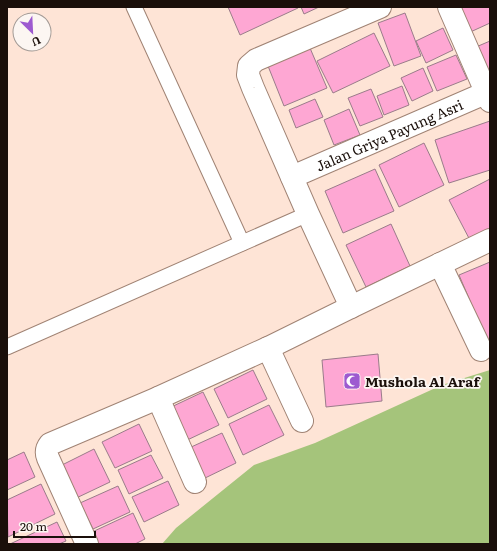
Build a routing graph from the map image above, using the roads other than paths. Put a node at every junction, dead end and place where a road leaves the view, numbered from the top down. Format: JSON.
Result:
{"nodes":[{"id":1,"x":134,"y":7,"type":"edge"},
{"id":2,"x":380,"y":7,"type":"edge"},
{"id":3,"x":449,"y":7,"type":"edge"},
{"id":4,"x":489,"y":95,"type":"edge"},
{"id":5,"x":292,"y":177,"type":"junction"},
{"id":6,"x":308,"y":214,"type":"junction"},
{"id":7,"x":490,"y":240,"type":"edge"},
{"id":8,"x":242,"y":243,"type":"junction"},
{"id":9,"x":440,"y":264,"type":"junction"},
{"id":10,"x":351,"y":307,"type":"junction"},
{"id":11,"x":7,"y":348,"type":"edge"},
{"id":12,"x":268,"y":348,"type":"junction"},
{"id":13,"x":481,"y":350,"type":"dead end"},
{"id":14,"x":158,"y":398,"type":"junction"},
{"id":15,"x":302,"y":421,"type":"dead end"},
{"id":16,"x":195,"y":482,"type":"dead end"},
{"id":17,"x":87,"y":544,"type":"edge"}],
"edges":[{"from":1,"to":8,"type":"lane"},
{"from":2,"to":5,"type":"street"},
{"from":3,"to":4,"type":"street","name":"Jalan Griya Payung Asri"},
{"from":4,"to":5,"type":"street","name":"Jalan Griya Payung Asri"},
{"from":5,"to":6,"type":"street"},
{"from":6,"to":8,"type":"lane"},
{"from":6,"to":10,"type":"street"},
{"from":7,"to":9,"type":"street"},
{"from":8,"to":11,"type":"lane"},
{"from":9,"to":10,"type":"street"},
{"from":9,"to":13,"type":"street"},
{"from":10,"to":12,"type":"street"},
{"from":12,"to":14,"type":"street"},
{"from":12,"to":15,"type":"street"},
{"from":14,"to":16,"type":"street"},
{"from":14,"to":17,"type":"street"}]}
